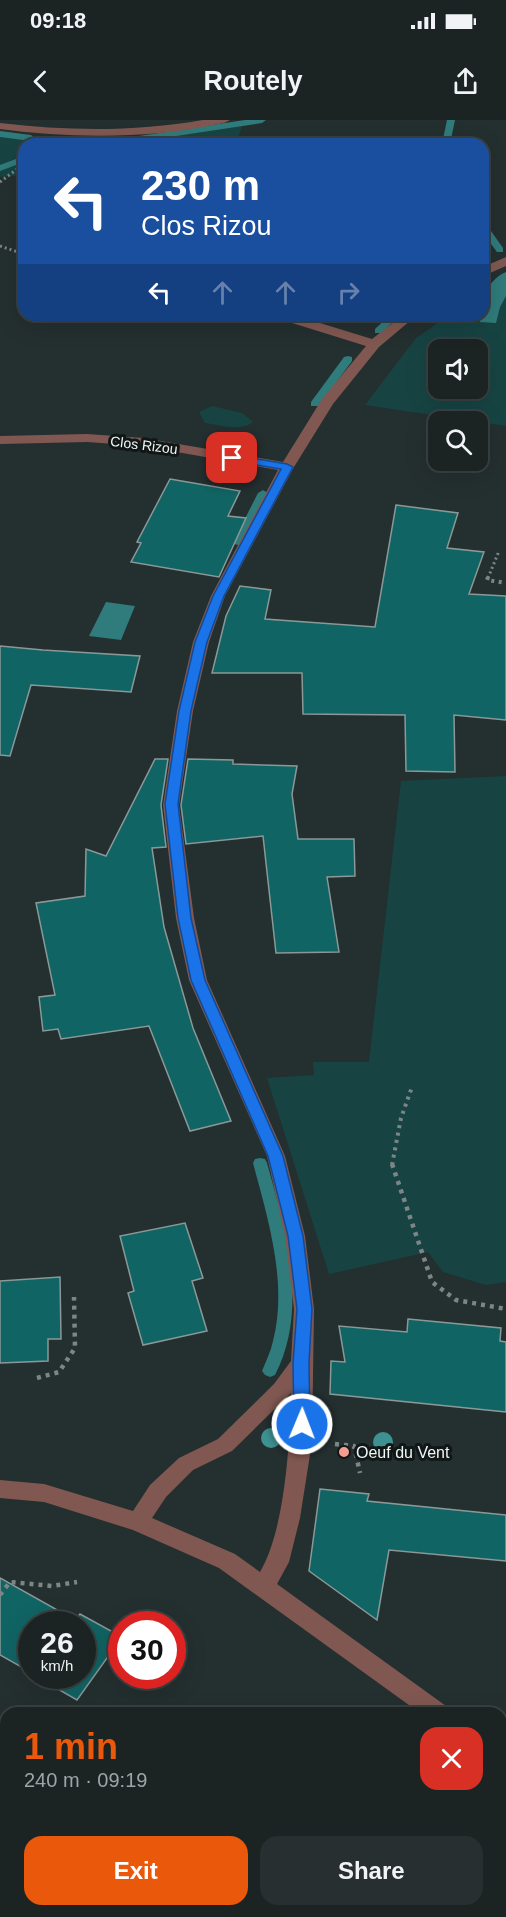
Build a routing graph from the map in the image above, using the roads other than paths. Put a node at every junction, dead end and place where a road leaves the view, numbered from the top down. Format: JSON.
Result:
{"nodes":[{"id":1,"x":224,"y":120,"type":"edge"},
{"id":2,"x":0,"y":126,"type":"edge"},
{"id":3,"x":506,"y":261,"type":"edge"},
{"id":4,"x":489,"y":269,"type":"edge"},
{"id":5,"x":300,"y":321,"type":"edge"},
{"id":6,"x":403,"y":321,"type":"edge"},
{"id":7,"x":374,"y":344,"type":"junction"},
{"id":8,"x":0,"y":440,"type":"edge"},
{"id":9,"x":287,"y":467,"type":"junction"},
{"id":10,"x":301,"y":1363,"type":"junction"},
{"id":11,"x":0,"y":1489,"type":"edge"},
{"id":12,"x":138,"y":1522,"type":"junction"},
{"id":13,"x":263,"y":1587,"type":"junction"},
{"id":14,"x":430,"y":1707,"type":"edge"}],
"edges":[{"from":1,"to":2,"type":"street"},
{"from":3,"to":4,"type":"street"},
{"from":5,"to":7,"type":"street"},
{"from":6,"to":7,"type":"street"},
{"from":7,"to":9,"type":"street"},
{"from":8,"to":9,"type":"street","name":"Clos Rizou"},
{"from":9,"to":10,"type":"street"},
{"from":10,"to":12,"type":"street"},
{"from":10,"to":13,"type":"street"},
{"from":11,"to":12,"type":"street"},
{"from":12,"to":13,"type":"street"},
{"from":13,"to":14,"type":"street"}]}
